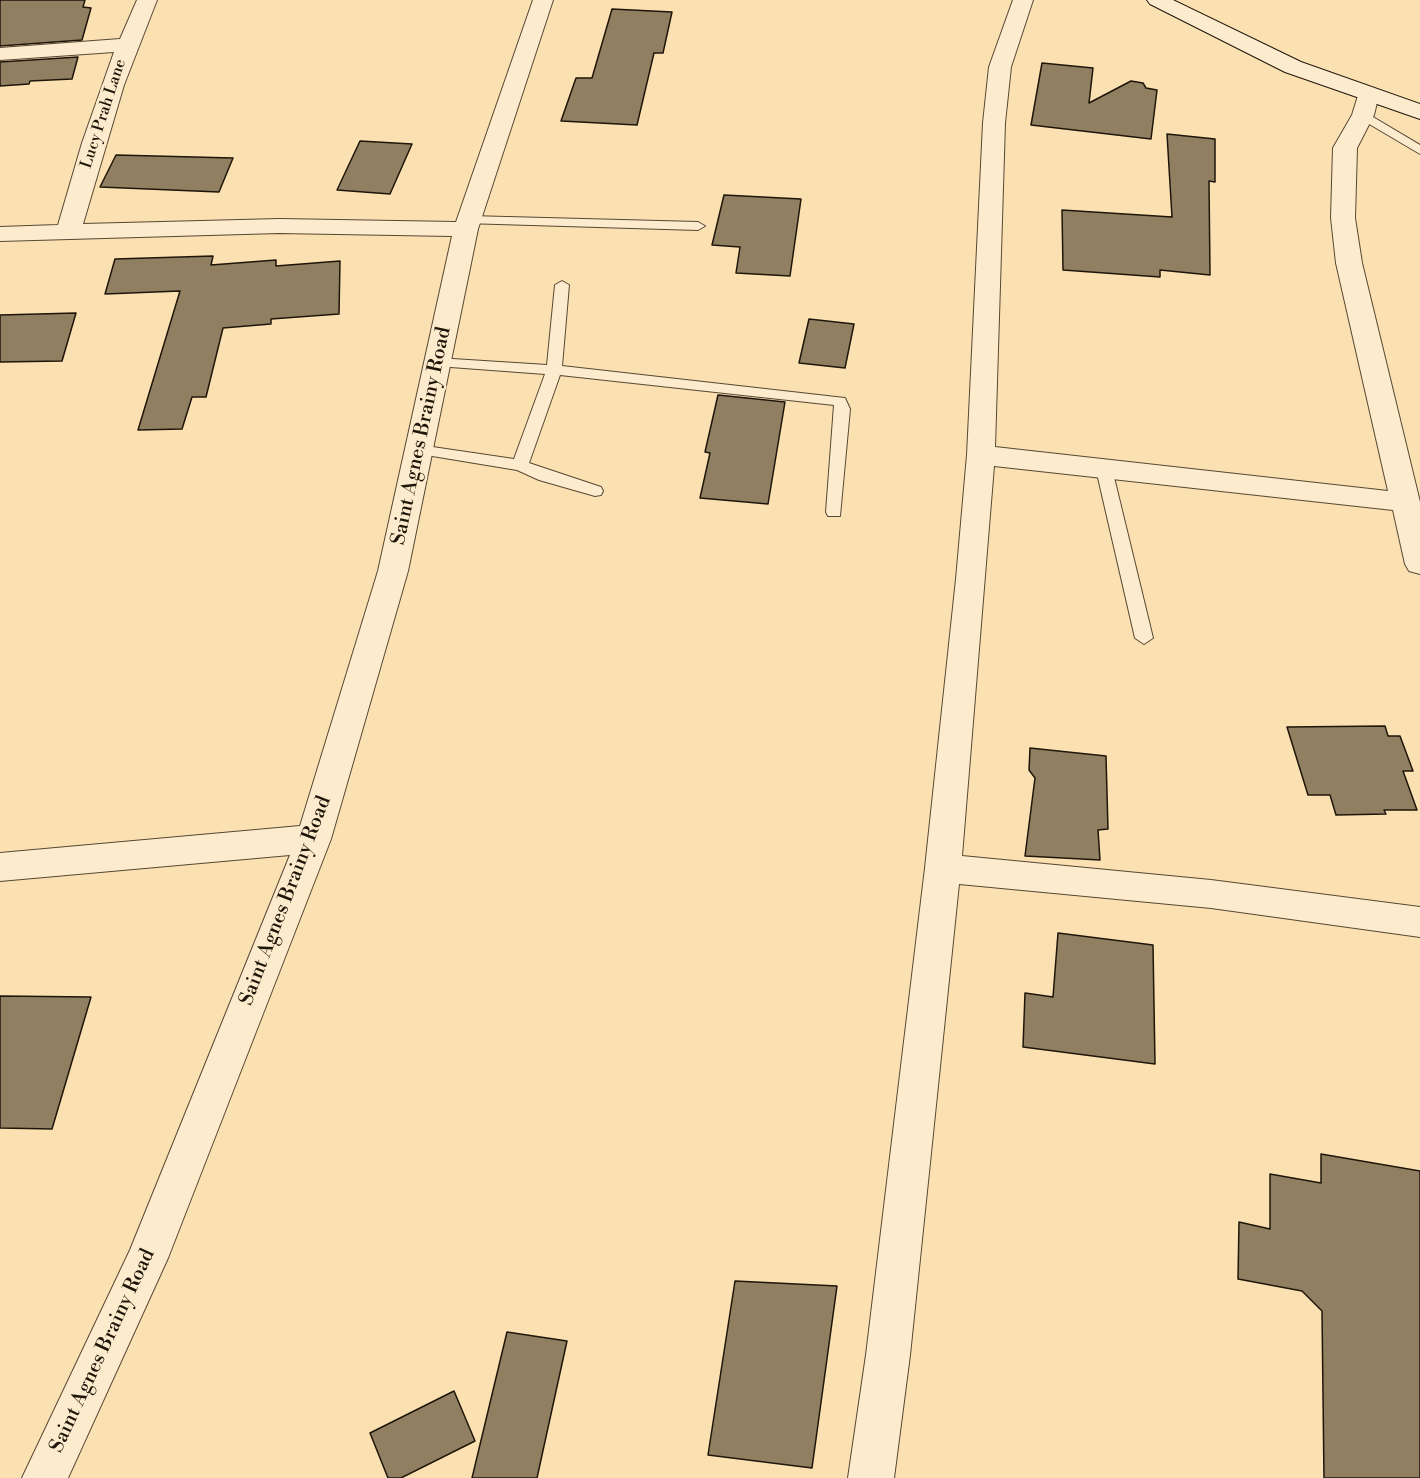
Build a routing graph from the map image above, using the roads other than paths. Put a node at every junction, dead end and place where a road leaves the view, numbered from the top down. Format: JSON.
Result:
{"nodes":[{"id":1,"x":147,"y":0,"type":"edge"},
{"id":2,"x":543,"y":0,"type":"edge"},
{"id":3,"x":1023,"y":0,"type":"edge"},
{"id":4,"x":1157,"y":0,"type":"edge"},
{"id":5,"x":128,"y":45,"type":"junction"},
{"id":6,"x":0,"y":54,"type":"edge"},
{"id":7,"x":1365,"y":104,"type":"junction"},
{"id":8,"x":1420,"y":112,"type":"edge"},
{"id":9,"x":1420,"y":150,"type":"edge"},
{"id":10,"x":467,"y":224,"type":"junction"},
{"id":11,"x":698,"y":226,"type":"dead end"},
{"id":12,"x":69,"y":231,"type":"junction"},
{"id":13,"x":0,"y":234,"type":"edge"},
{"id":14,"x":562,"y":285,"type":"dead end"},
{"id":15,"x":437,"y":362,"type":"junction"},
{"id":16,"x":554,"y":370,"type":"junction"},
{"id":17,"x":418,"y":450,"type":"junction"},
{"id":18,"x":981,"y":455,"type":"junction"},
{"id":19,"x":520,"y":465,"type":"junction"},
{"id":20,"x":1104,"y":469,"type":"junction"},
{"id":21,"x":595,"y":491,"type":"dead end"},
{"id":22,"x":1404,"y":502,"type":"junction"},
{"id":23,"x":834,"y":512,"type":"dead end"},
{"id":24,"x":1420,"y":564,"type":"edge"},
{"id":25,"x":1144,"y":638,"type":"dead end"},
{"id":26,"x":314,"y":839,"type":"junction"},
{"id":27,"x":0,"y":867,"type":"edge"},
{"id":28,"x":943,"y":868,"type":"junction"},
{"id":29,"x":1420,"y":922,"type":"edge"},
{"id":30,"x":45,"y":1478,"type":"edge"},
{"id":31,"x":871,"y":1478,"type":"edge"}],
"edges":[{"from":1,"to":5,"type":"street","name":"Lucy Prah Lane"},
{"from":2,"to":10,"type":"street","name":"Saint Agnes Brainy Road"},
{"from":3,"to":18,"type":"street"},
{"from":4,"to":7,"type":"street"},
{"from":5,"to":6,"type":"street"},
{"from":5,"to":12,"type":"street","name":"Lucy Prah Lane"},
{"from":7,"to":8,"type":"street"},
{"from":7,"to":9,"type":"lane"},
{"from":7,"to":22,"type":"street"},
{"from":10,"to":11,"type":"lane"},
{"from":10,"to":12,"type":"street"},
{"from":10,"to":15,"type":"street","name":"Saint Agnes Brainy Road"},
{"from":12,"to":13,"type":"street"},
{"from":14,"to":16,"type":"lane"},
{"from":15,"to":16,"type":"lane"},
{"from":15,"to":17,"type":"street","name":"Saint Agnes Brainy Road"},
{"from":16,"to":19,"type":"lane"},
{"from":16,"to":23,"type":"lane"},
{"from":17,"to":19,"type":"lane"},
{"from":17,"to":26,"type":"street","name":"Saint Agnes Brainy Road"},
{"from":18,"to":20,"type":"street"},
{"from":18,"to":28,"type":"street"},
{"from":19,"to":21,"type":"lane"},
{"from":20,"to":22,"type":"street"},
{"from":20,"to":25,"type":"lane"},
{"from":22,"to":24,"type":"street"},
{"from":26,"to":27,"type":"street"},
{"from":26,"to":30,"type":"street","name":"Saint Agnes Brainy Road"},
{"from":28,"to":29,"type":"street"},
{"from":28,"to":31,"type":"street"}]}
